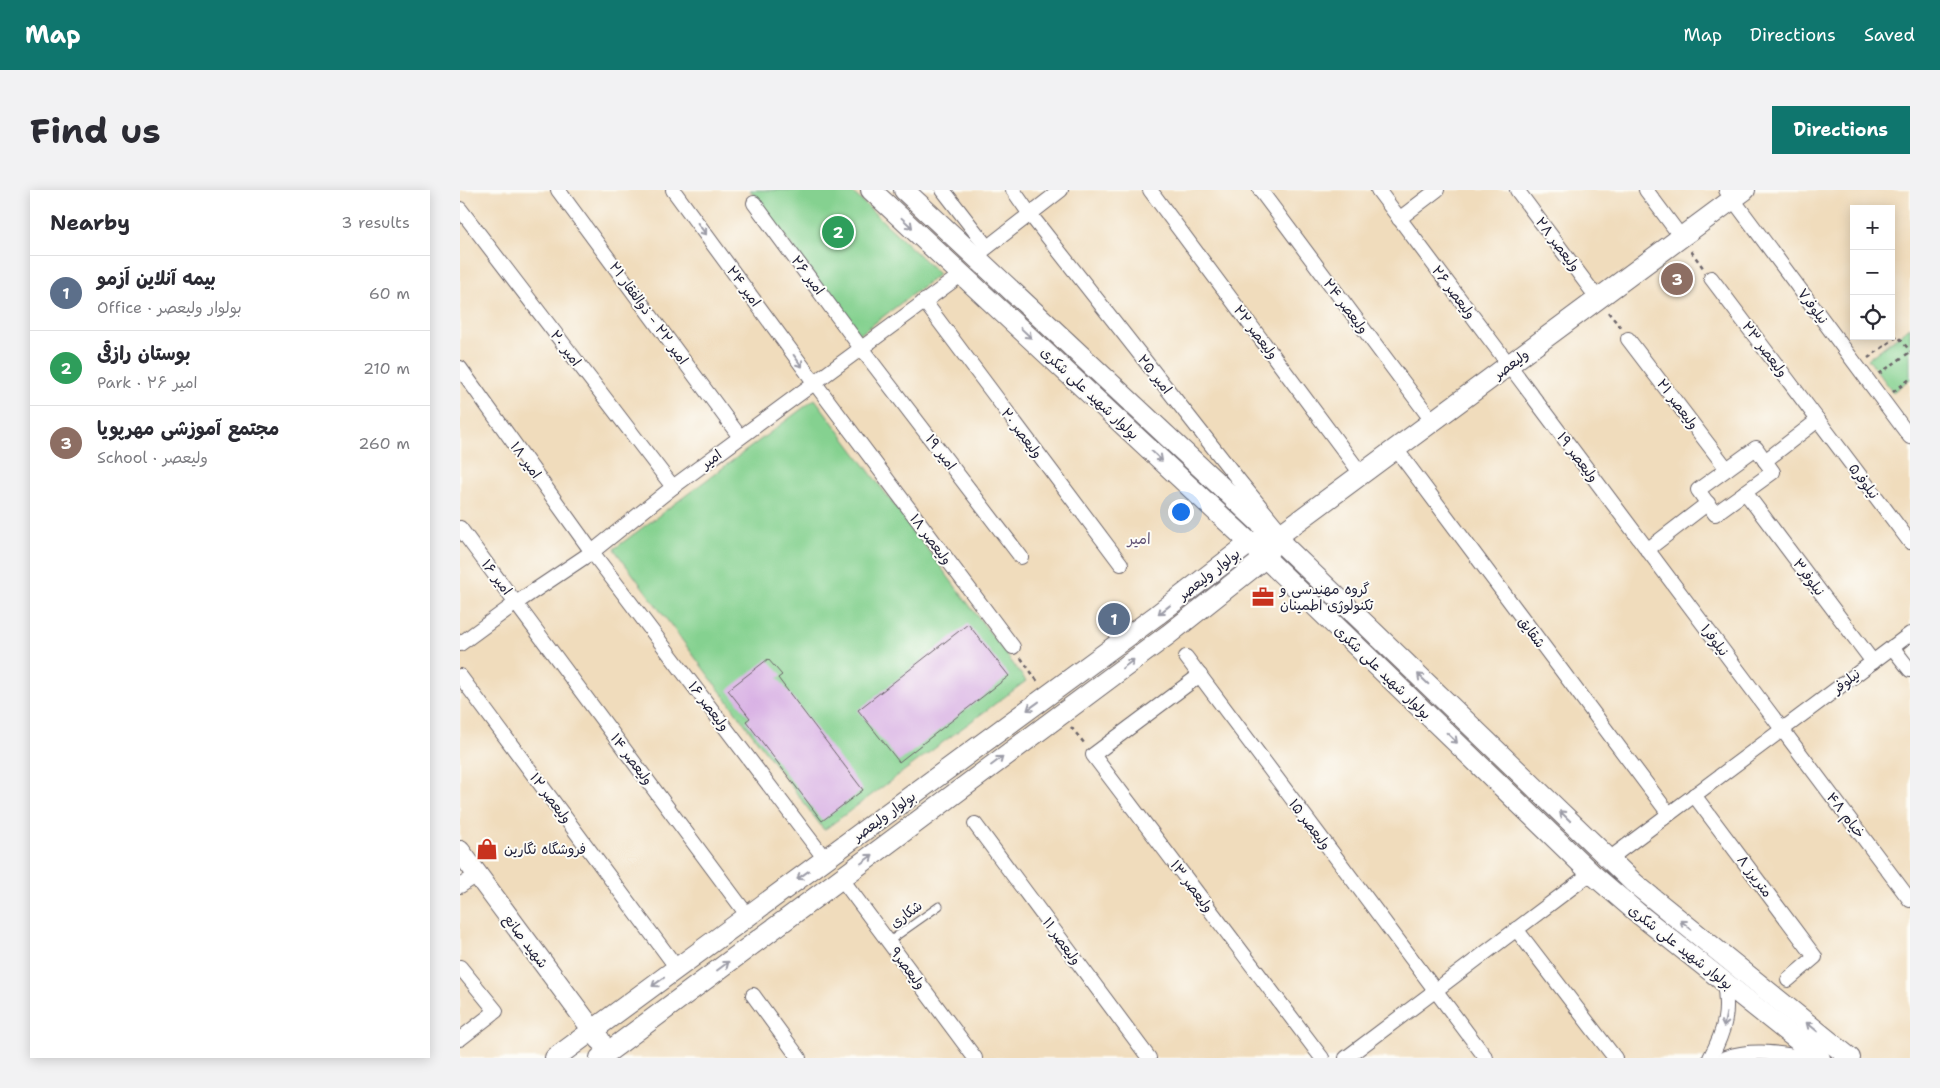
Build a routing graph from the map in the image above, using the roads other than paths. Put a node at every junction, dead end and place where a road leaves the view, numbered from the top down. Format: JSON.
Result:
{"nodes":[{"id":1,"x":558,"y":190,"type":"edge"},
{"id":2,"x":674,"y":190,"type":"edge"},
{"id":3,"x":871,"y":190,"type":"edge"},
{"id":4,"x":904,"y":190,"type":"edge"},
{"id":5,"x":943,"y":190,"type":"edge"},
{"id":6,"x":1013,"y":190,"type":"edge"},
{"id":7,"x":1061,"y":190,"type":"edge"},
{"id":8,"x":1150,"y":190,"type":"edge"},
{"id":9,"x":1260,"y":190,"type":"edge"},
{"id":10,"x":1378,"y":190,"type":"edge"},
{"id":11,"x":1437,"y":190,"type":"edge"},
{"id":12,"x":1517,"y":190,"type":"edge"},
{"id":13,"x":1646,"y":190,"type":"edge"},
{"id":14,"x":1735,"y":193,"type":"edge"},
{"id":15,"x":754,"y":203,"type":"dead end"},
{"id":16,"x":460,"y":210,"type":"edge"},
{"id":17,"x":1029,"y":213,"type":"junction"},
{"id":18,"x":1399,"y":219,"type":"junction"},
{"id":19,"x":1681,"y":237,"type":"junction"},
{"id":20,"x":982,"y":251,"type":"junction"},
{"id":21,"x":962,"y":274,"type":"junction"},
{"id":22,"x":1711,"y":278,"type":"road end"},
{"id":23,"x":1598,"y":299,"type":"junction"},
{"id":24,"x":924,"y":301,"type":"junction"},
{"id":25,"x":1628,"y":338,"type":"road end"},
{"id":26,"x":861,"y":348,"type":"junction"},
{"id":27,"x":1509,"y":365,"type":"junction"},
{"id":28,"x":460,"y":368,"type":"edge"},
{"id":29,"x":814,"y":382,"type":"junction"},
{"id":30,"x":1818,"y":420,"type":"junction"},
{"id":31,"x":1432,"y":422,"type":"junction"},
{"id":32,"x":740,"y":437,"type":"junction"},
{"id":33,"x":1910,"y":437,"type":"edge"},
{"id":34,"x":1396,"y":449,"type":"junction"},
{"id":35,"x":1765,"y":461,"type":"junction"},
{"id":36,"x":1727,"y":469,"type":"junction"},
{"id":37,"x":1362,"y":474,"type":"junction"},
{"id":38,"x":673,"y":487,"type":"junction"},
{"id":39,"x":1744,"y":492,"type":"junction"},
{"id":40,"x":1708,"y":503,"type":"junction"},
{"id":41,"x":460,"y":528,"type":"edge"},
{"id":42,"x":1280,"y":535,"type":"junction"},
{"id":43,"x":1910,"y":542,"type":"edge"},
{"id":44,"x":1250,"y":543,"type":"junction"},
{"id":45,"x":1647,"y":550,"type":"junction"},
{"id":46,"x":592,"y":552,"type":"junction"},
{"id":47,"x":1020,"y":557,"type":"dead end"},
{"id":48,"x":1265,"y":558,"type":"junction"},
{"id":49,"x":1121,"y":564,"type":"dead end"},
{"id":50,"x":516,"y":603,"type":"junction"},
{"id":51,"x":1346,"y":605,"type":"junction"},
{"id":52,"x":1329,"y":620,"type":"junction"},
{"id":53,"x":1910,"y":634,"type":"edge"},
{"id":54,"x":460,"y":644,"type":"edge"},
{"id":55,"x":1013,"y":647,"type":"road end"},
{"id":56,"x":1892,"y":647,"type":"junction"},
{"id":57,"x":1186,"y":656,"type":"dead end"},
{"id":58,"x":1872,"y":662,"type":"junction"},
{"id":59,"x":1910,"y":670,"type":"edge"},
{"id":60,"x":460,"y":676,"type":"edge"},
{"id":61,"x":1200,"y":676,"type":"junction"},
{"id":62,"x":1782,"y":730,"type":"junction"},
{"id":63,"x":1694,"y":795,"type":"junction"},
{"id":64,"x":1669,"y":814,"type":"junction"},
{"id":65,"x":975,"y":824,"type":"dead end"},
{"id":66,"x":460,"y":851,"type":"edge"},
{"id":67,"x":826,"y":859,"type":"junction"},
{"id":68,"x":1610,"y":859,"type":"junction"},
{"id":69,"x":1591,"y":873,"type":"junction"},
{"id":70,"x":477,"y":875,"type":"junction"},
{"id":71,"x":841,"y":878,"type":"junction"},
{"id":72,"x":460,"y":886,"type":"edge"},
{"id":73,"x":1910,"y":900,"type":"edge"},
{"id":74,"x":939,"y":906,"type":"dead end"},
{"id":75,"x":748,"y":916,"type":"junction"},
{"id":76,"x":1516,"y":929,"type":"junction"},
{"id":77,"x":888,"y":942,"type":"junction"},
{"id":78,"x":460,"y":967,"type":"edge"},
{"id":79,"x":677,"y":968,"type":"junction"},
{"id":80,"x":1723,"y":980,"type":"junction"},
{"id":81,"x":1788,"y":980,"type":"dead end"},
{"id":82,"x":1434,"y":991,"type":"junction"},
{"id":83,"x":753,"y":995,"type":"dead end"},
{"id":84,"x":593,"y":1030,"type":"junction"},
{"id":85,"x":460,"y":1039,"type":"edge"},
{"id":86,"x":608,"y":1056,"type":"edge"},
{"id":87,"x":555,"y":1058,"type":"edge"},
{"id":88,"x":799,"y":1058,"type":"edge"},
{"id":89,"x":975,"y":1058,"type":"edge"},
{"id":90,"x":1149,"y":1058,"type":"edge"},
{"id":91,"x":1322,"y":1058,"type":"edge"},
{"id":92,"x":1346,"y":1058,"type":"edge"},
{"id":93,"x":1486,"y":1058,"type":"edge"},
{"id":94,"x":1615,"y":1058,"type":"edge"},
{"id":95,"x":1710,"y":1058,"type":"edge"},
{"id":96,"x":1725,"y":1058,"type":"edge"},
{"id":97,"x":1809,"y":1058,"type":"edge"},
{"id":98,"x":1820,"y":1058,"type":"edge"},
{"id":99,"x":1850,"y":1058,"type":"edge"}],
"edges":[{"from":1,"to":32,"type":"street","name":"امیر ۲۲ - ذوالفقار ۲۱"},
{"from":2,"to":29,"type":"street","name":"امیر ۲۴","one_way":true},
{"from":3,"to":21,"type":"main road","name":"بولوار شهید علی شکری","one_way":true},
{"from":4,"to":20,"type":"main road","name":"بولوار شهید علی شکری"},
{"from":5,"to":20,"type":"street"},
{"from":6,"to":17,"type":"street","name":"امیر ۲۵"},
{"from":7,"to":17,"type":"street"},
{"from":8,"to":37,"type":"street","name":"ولیعصر ۲۲"},
{"from":9,"to":31,"type":"street","name":"ولیعصر ۲۴"},
{"from":10,"to":18,"type":"street","name":"ولیعصر ۲۶"},
{"from":11,"to":18,"type":"street"},
{"from":12,"to":23,"type":"street","name":"ولیعصر ۲۸"},
{"from":13,"to":19,"type":"street"},
{"from":14,"to":19,"type":"main road","name":"ولیعصر"},
{"from":14,"to":33,"type":"street","name":"نیلوفر۷"},
{"from":15,"to":26,"type":"street","name":"امیر ۲۶"},
{"from":16,"to":38,"type":"street","name":"امیر ۲۰"},
{"from":17,"to":20,"type":"street"},
{"from":17,"to":42,"type":"street","name":"امیر ۲۵"},
{"from":18,"to":27,"type":"street","name":"ولیعصر ۲۶"},
{"from":19,"to":23,"type":"main road","name":"ولیعصر"},
{"from":20,"to":42,"type":"main road","name":"بولوار شهید علی شکری"},
{"from":21,"to":24,"type":"street","name":"امیر"},
{"from":21,"to":44,"type":"main road","name":"بولوار شهید علی شکری","one_way":true},
{"from":22,"to":30,"type":"street","name":"ولیعصر ۲۳"},
{"from":23,"to":27,"type":"main road","name":"ولیعصر"},
{"from":24,"to":26,"type":"street","name":"امیر"},
{"from":24,"to":49,"type":"street","name":"ولیعصر ۲۰"},
{"from":25,"to":36,"type":"street","name":"ولیعصر ۲۱"},
{"from":26,"to":29,"type":"street","name":"امیر"},
{"from":26,"to":47,"type":"street","name":"امیر ۱۹"},
{"from":27,"to":31,"type":"main road","name":"ولیعصر"},
{"from":27,"to":45,"type":"street","name":"ولیعصر ۱۹"},
{"from":28,"to":46,"type":"street","name":"امیر ۱۸"},
{"from":29,"to":32,"type":"street","name":"امیر"},
{"from":29,"to":55,"type":"street","name":"ولیعصر ۱۸"},
{"from":30,"to":35,"type":"street"},
{"from":30,"to":43,"type":"street","name":"نیلوفر۵"},
{"from":31,"to":34,"type":"main road","name":"ولیعصر"},
{"from":32,"to":38,"type":"street","name":"امیر"},
{"from":34,"to":37,"type":"main road","name":"ولیعصر"},
{"from":34,"to":64,"type":"street","name":"شقایق"},
{"from":35,"to":36,"type":"street"},
{"from":35,"to":39,"type":"street"},
{"from":36,"to":40,"type":"street"},
{"from":37,"to":42,"type":"main road","name":"ولیعصر"},
{"from":38,"to":46,"type":"street","name":"امیر"},
{"from":39,"to":40,"type":"street"},
{"from":39,"to":58,"type":"street","name":"نیلوفر۳"},
{"from":40,"to":45,"type":"street"},
{"from":41,"to":50,"type":"street","name":"امیر ۱۶"},
{"from":42,"to":44,"type":"main road","name":"بولوار ولیعصر"},
{"from":42,"to":48,"type":"main road","name":"بولوار ولیعصر"},
{"from":42,"to":51,"type":"main road","name":"بولوار شهید علی شکری"},
{"from":44,"to":48,"type":"main road","name":"بولوار شهید علی شکری"},
{"from":44,"to":67,"type":"main road","name":"بولوار ولیعصر","one_way":true},
{"from":45,"to":62,"type":"street","name":"نیلوفر۱"},
{"from":46,"to":50,"type":"street","name":"امیر"},
{"from":46,"to":67,"type":"street","name":"ولیعصر ۱۶"},
{"from":48,"to":52,"type":"main road","name":"بولوار شهید علی شکری"},
{"from":71,"to":48,"type":"main road","name":"بولوار ولیعصر","one_way":true},
{"from":50,"to":54,"type":"street","name":"امیر"},
{"from":50,"to":75,"type":"street","name":"ولیعصر ۱۴"},
{"from":51,"to":52,"type":"main road"},
{"from":68,"to":51,"type":"main road","name":"بولوار شهید علی شکری","one_way":true},
{"from":52,"to":69,"type":"main road","name":"بولوار شهید علی شکری","one_way":true},
{"from":53,"to":56,"type":"street","name":"نیلوفر"},
{"from":56,"to":58,"type":"street","name":"نیلوفر"},
{"from":56,"to":59,"type":"street"},
{"from":57,"to":61,"type":"street","name":"ولیعصر ۱۵"},
{"from":58,"to":62,"type":"street","name":"نیلوفر"},
{"from":60,"to":79,"type":"street","name":"ولیعصر ۱۲"},
{"from":61,"to":82,"type":"street","name":"ولیعصر ۱۵"},
{"from":61,"to":91,"type":"street","name":"ولیعصر ۱۳"},
{"from":62,"to":63,"type":"street","name":"نیلوفر"},
{"from":62,"to":73,"type":"street","name":"خیام ۴۸"},
{"from":63,"to":64,"type":"street","name":"نیلوفر"},
{"from":63,"to":81,"type":"street","name":"۸ متریرز"},
{"from":64,"to":68,"type":"street","name":"نیلوفر"},
{"from":65,"to":90,"type":"street","name":"ولیعصر ۱۱"},
{"from":66,"to":70,"type":"main road","name":"شهید صانع"},
{"from":67,"to":71,"type":"main road"},
{"from":67,"to":75,"type":"main road","name":"بولوار ولیعصر","one_way":true},
{"from":99,"to":68,"type":"main road","name":"بولوار شهید علی شکری","one_way":true},
{"from":69,"to":76,"type":"street"},
{"from":69,"to":80,"type":"main road","name":"بولوار شهید علی شکری"},
{"from":70,"to":72,"type":"street"},
{"from":70,"to":84,"type":"main road","name":"شهید صانع"},
{"from":71,"to":77,"type":"street","name":"ولیعصر۹"},
{"from":86,"to":71,"type":"main road","name":"بولوار ولیعصر","one_way":true},
{"from":74,"to":77,"type":"lane","name":"شکاری"},
{"from":75,"to":79,"type":"main road","name":"بولوار ولیعصر"},
{"from":76,"to":82,"type":"street"},
{"from":76,"to":94,"type":"street"},
{"from":77,"to":89,"type":"street","name":"ولیعصر۹"},
{"from":78,"to":85,"type":"street"},
{"from":79,"to":84,"type":"main road","name":"بولوار ولیعصر","one_way":true},
{"from":80,"to":95,"type":"street","one_way":true},
{"from":80,"to":98,"type":"main road","name":"بولوار شهید علی شکری"},
{"from":82,"to":92,"type":"street"},
{"from":82,"to":93,"type":"street","name":"ولیعصر ۱۵"},
{"from":83,"to":88,"type":"street"},
{"from":84,"to":86,"type":"main road","name":"شهید صانع"},
{"from":84,"to":87,"type":"main road","name":"بولوار ولیعصر"},
{"from":96,"to":97,"type":"street"}]}
